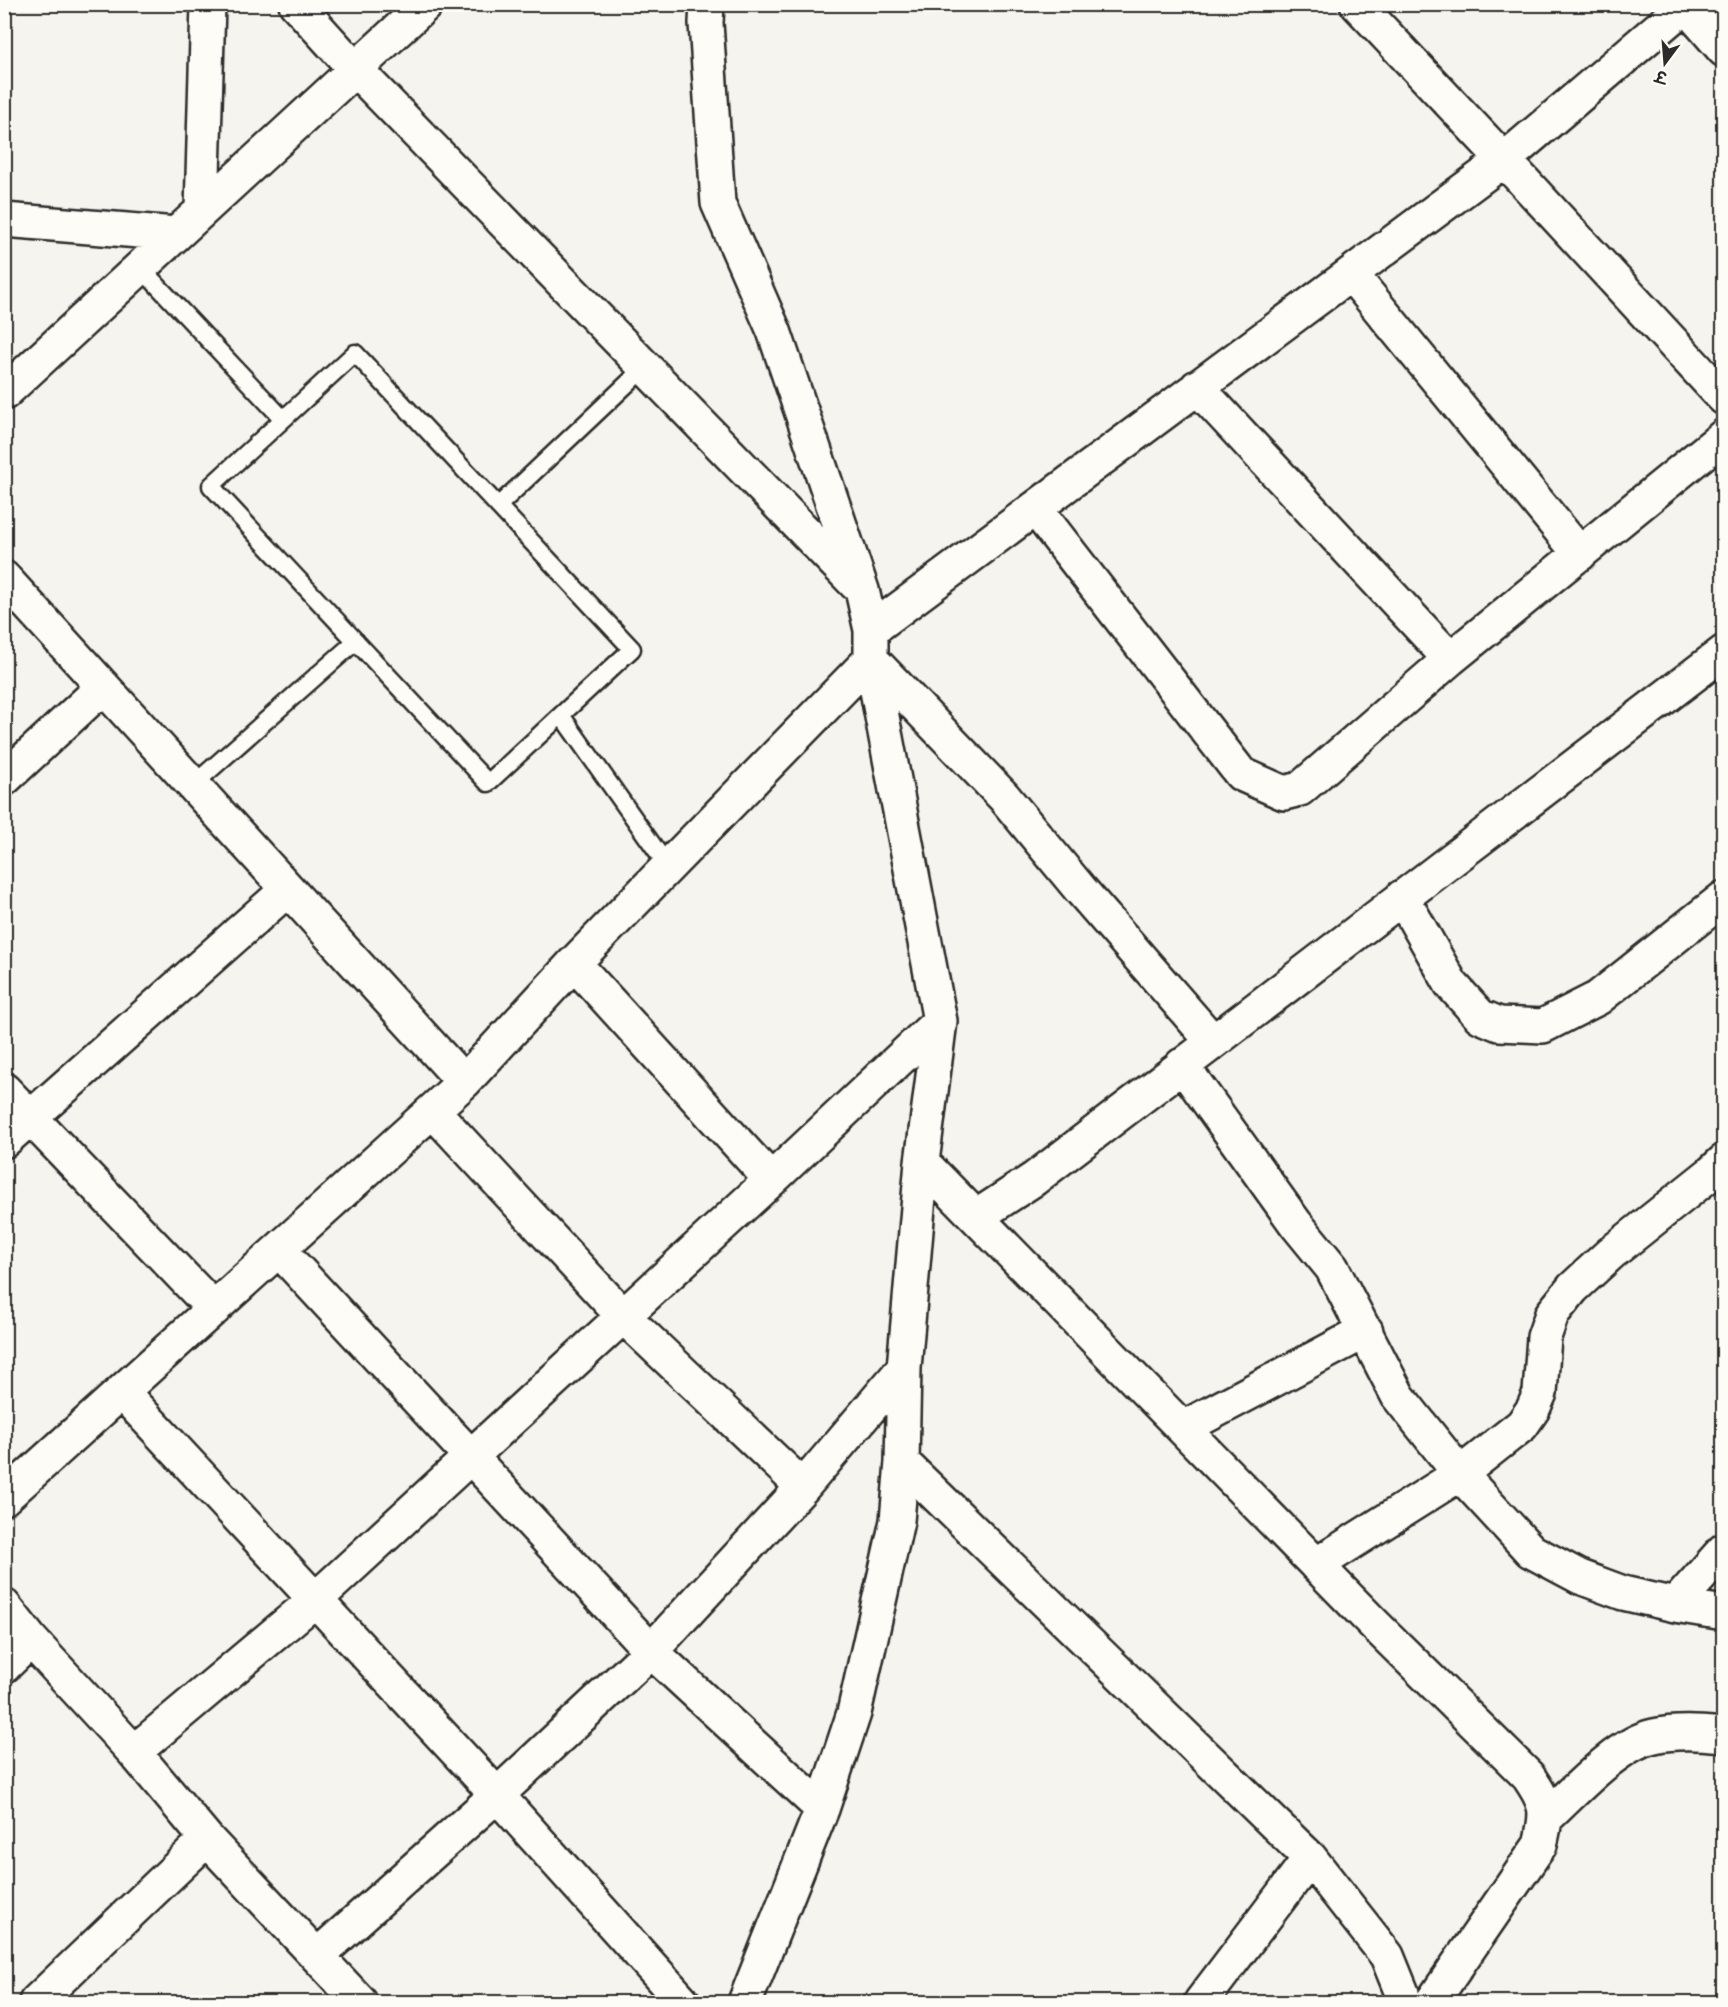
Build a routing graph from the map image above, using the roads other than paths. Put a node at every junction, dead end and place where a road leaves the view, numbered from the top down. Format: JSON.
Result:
{"nodes":[{"id":1,"x":208,"y":4,"type":"edge"},
{"id":2,"x":296,"y":4,"type":"edge"},
{"id":3,"x":426,"y":4,"type":"edge"},
{"id":4,"x":707,"y":4,"type":"edge"},
{"id":5,"x":1357,"y":4,"type":"edge"},
{"id":6,"x":1686,"y":5,"type":"edge"},
{"id":7,"x":1724,"y":50,"type":"edge"},
{"id":8,"x":355,"y":69,"type":"junction"},
{"id":9,"x":1504,"y":160,"type":"junction"},
{"id":10,"x":202,"y":210,"type":"junction"},
{"id":11,"x":4,"y":220,"type":"edge"},
{"id":12,"x":176,"y":234,"type":"junction"},
{"id":13,"x":140,"y":267,"type":"junction"},
{"id":14,"x":1351,"y":274,"type":"junction"},
{"id":15,"x":645,"y":367,"type":"junction"},
{"id":16,"x":1197,"y":387,"type":"junction"},
{"id":17,"x":4,"y":393,"type":"edge"},
{"id":18,"x":1724,"y":398,"type":"edge"},
{"id":19,"x":283,"y":419,"type":"junction"},
{"id":20,"x":1724,"y":436,"type":"edge"},
{"id":21,"x":498,"y":506,"type":"junction"},
{"id":22,"x":1035,"y":508,"type":"junction"},
{"id":23,"x":1580,"y":554,"type":"junction"},
{"id":24,"x":4,"y":578,"type":"edge"},
{"id":25,"x":862,"y":590,"type":"junction"},
{"id":26,"x":356,"y":641,"type":"junction"},
{"id":27,"x":871,"y":645,"type":"junction"},
{"id":28,"x":1724,"y":652,"type":"edge"},
{"id":29,"x":1450,"y":659,"type":"junction"},
{"id":30,"x":103,"y":687,"type":"junction"},
{"id":31,"x":561,"y":715,"type":"junction"},
{"id":32,"x":4,"y":779,"type":"edge"},
{"id":33,"x":193,"y":785,"type":"junction"},
{"id":34,"x":669,"y":867,"type":"junction"},
{"id":35,"x":288,"y":889,"type":"junction"},
{"id":36,"x":1402,"y":897,"type":"junction"},
{"id":37,"x":1724,"y":898,"type":"edge"},
{"id":38,"x":574,"y":963,"type":"junction"},
{"id":39,"x":940,"y":1021,"type":"junction"},
{"id":40,"x":1213,"y":1042,"type":"junction"},
{"id":41,"x":1182,"y":1065,"type":"junction"},
{"id":42,"x":464,"y":1082,"type":"junction"},
{"id":43,"x":4,"y":1090,"type":"edge"},
{"id":44,"x":433,"y":1111,"type":"junction"},
{"id":45,"x":31,"y":1117,"type":"junction"},
{"id":46,"x":4,"y":1141,"type":"edge"},
{"id":47,"x":1724,"y":1161,"type":"edge"},
{"id":48,"x":922,"y":1162,"type":"junction"},
{"id":49,"x":771,"y":1180,"type":"junction"},
{"id":50,"x":976,"y":1217,"type":"junction"},
{"id":51,"x":279,"y":1250,"type":"junction"},
{"id":52,"x":214,"y":1309,"type":"junction"},
{"id":53,"x":623,"y":1316,"type":"junction"},
{"id":54,"x":1366,"y":1332,"type":"junction"},
{"id":55,"x":904,"y":1368,"type":"junction"},
{"id":56,"x":122,"y":1392,"type":"junction"},
{"id":57,"x":1183,"y":1428,"type":"junction"},
{"id":58,"x":471,"y":1456,"type":"junction"},
{"id":59,"x":902,"y":1462,"type":"junction"},
{"id":60,"x":1460,"y":1474,"type":"junction"},
{"id":61,"x":803,"y":1487,"type":"junction"},
{"id":62,"x":4,"y":1498,"type":"edge"},
{"id":63,"x":1724,"y":1550,"type":"edge"},
{"id":64,"x":1316,"y":1565,"type":"junction"},
{"id":65,"x":315,"y":1600,"type":"junction"},
{"id":66,"x":1675,"y":1605,"type":"junction"},
{"id":67,"x":4,"y":1606,"type":"edge"},
{"id":68,"x":1724,"y":1614,"type":"edge"},
{"id":69,"x":31,"y":1640,"type":"junction"},
{"id":70,"x":651,"y":1651,"type":"junction"},
{"id":71,"x":4,"y":1666,"type":"edge"},
{"id":72,"x":1724,"y":1735,"type":"edge"},
{"id":73,"x":134,"y":1752,"type":"junction"},
{"id":74,"x":497,"y":1795,"type":"junction"},
{"id":75,"x":822,"y":1809,"type":"junction"},
{"id":76,"x":1547,"y":1817,"type":"junction"},
{"id":77,"x":207,"y":1839,"type":"junction"},
{"id":78,"x":1310,"y":1858,"type":"junction"},
{"id":79,"x":317,"y":1956,"type":"junction"},
{"id":80,"x":349,"y":1999,"type":"edge"},
{"id":81,"x":36,"y":2002,"type":"edge"},
{"id":82,"x":683,"y":2002,"type":"edge"},
{"id":83,"x":745,"y":2002,"type":"edge"},
{"id":84,"x":1202,"y":2002,"type":"edge"},
{"id":85,"x":1403,"y":2002,"type":"edge"},
{"id":86,"x":1432,"y":2002,"type":"edge"}],
"edges":[{"from":1,"to":10,"type":"street"},
{"from":2,"to":8,"type":"street"},
{"from":3,"to":8,"type":"street"},
{"from":4,"to":25,"type":"street"},
{"from":5,"to":9,"type":"street"},
{"from":6,"to":7,"type":"street"},
{"from":6,"to":9,"type":"street"},
{"from":8,"to":10,"type":"street"},
{"from":8,"to":15,"type":"street"},
{"from":9,"to":14,"type":"street"},
{"from":9,"to":18,"type":"street"},
{"from":10,"to":12,"type":"street"},
{"from":11,"to":12,"type":"street"},
{"from":12,"to":13,"type":"street"},
{"from":13,"to":17,"type":"street"},
{"from":13,"to":19,"type":"lane"},
{"from":14,"to":16,"type":"street"},
{"from":14,"to":23,"type":"street"},
{"from":15,"to":21,"type":"lane"},
{"from":15,"to":25,"type":"street"},
{"from":16,"to":22,"type":"street"},
{"from":16,"to":29,"type":"street"},
{"from":19,"to":21,"type":"lane"},
{"from":19,"to":26,"type":"lane"},
{"from":20,"to":23,"type":"street"},
{"from":21,"to":31,"type":"lane"},
{"from":22,"to":27,"type":"street"},
{"from":22,"to":29,"type":"street"},
{"from":23,"to":29,"type":"street"},
{"from":24,"to":30,"type":"street"},
{"from":25,"to":27,"type":"street"},
{"from":26,"to":31,"type":"lane"},
{"from":26,"to":33,"type":"lane"},
{"from":27,"to":34,"type":"street"},
{"from":27,"to":39,"type":"street"},
{"from":27,"to":40,"type":"street"},
{"from":28,"to":36,"type":"street"},
{"from":30,"to":32,"type":"street"},
{"from":30,"to":33,"type":"street"},
{"from":31,"to":34,"type":"lane"},
{"from":33,"to":35,"type":"street"},
{"from":34,"to":38,"type":"street"},
{"from":35,"to":42,"type":"street"},
{"from":35,"to":45,"type":"street"},
{"from":36,"to":37,"type":"street"},
{"from":36,"to":40,"type":"street"},
{"from":38,"to":42,"type":"street"},
{"from":38,"to":49,"type":"street"},
{"from":39,"to":48,"type":"street"},
{"from":39,"to":49,"type":"street"},
{"from":40,"to":41,"type":"street"},
{"from":41,"to":50,"type":"street"},
{"from":41,"to":54,"type":"street"},
{"from":42,"to":44,"type":"street"},
{"from":43,"to":45,"type":"street"},
{"from":44,"to":51,"type":"street"},
{"from":44,"to":53,"type":"street"},
{"from":45,"to":46,"type":"street"},
{"from":45,"to":52,"type":"street"},
{"from":47,"to":60,"type":"street"},
{"from":48,"to":50,"type":"street"},
{"from":48,"to":55,"type":"street"},
{"from":49,"to":53,"type":"street"},
{"from":50,"to":57,"type":"street"},
{"from":51,"to":52,"type":"street"},
{"from":51,"to":58,"type":"street"},
{"from":52,"to":56,"type":"street"},
{"from":53,"to":58,"type":"street"},
{"from":53,"to":61,"type":"street"},
{"from":54,"to":57,"type":"street"},
{"from":54,"to":60,"type":"street"},
{"from":55,"to":59,"type":"street"},
{"from":55,"to":61,"type":"street"},
{"from":56,"to":62,"type":"street"},
{"from":56,"to":65,"type":"street"},
{"from":57,"to":64,"type":"street"},
{"from":58,"to":65,"type":"street"},
{"from":58,"to":70,"type":"street"},
{"from":59,"to":75,"type":"street"},
{"from":59,"to":78,"type":"street"},
{"from":60,"to":64,"type":"street"},
{"from":60,"to":66,"type":"street"},
{"from":61,"to":70,"type":"street"},
{"from":63,"to":66,"type":"street"},
{"from":64,"to":76,"type":"street"},
{"from":65,"to":73,"type":"street"},
{"from":65,"to":74,"type":"street"},
{"from":66,"to":68,"type":"street"},
{"from":67,"to":69,"type":"street"},
{"from":69,"to":71,"type":"street"},
{"from":69,"to":73,"type":"street"},
{"from":70,"to":74,"type":"street"},
{"from":70,"to":75,"type":"street"},
{"from":72,"to":76,"type":"street"},
{"from":73,"to":77,"type":"street"},
{"from":74,"to":79,"type":"street"},
{"from":74,"to":82,"type":"street"},
{"from":75,"to":83,"type":"street"},
{"from":76,"to":86,"type":"street"},
{"from":77,"to":79,"type":"street"},
{"from":77,"to":81,"type":"street"},
{"from":78,"to":84,"type":"street"},
{"from":78,"to":85,"type":"street"},
{"from":79,"to":80,"type":"street"}]}
